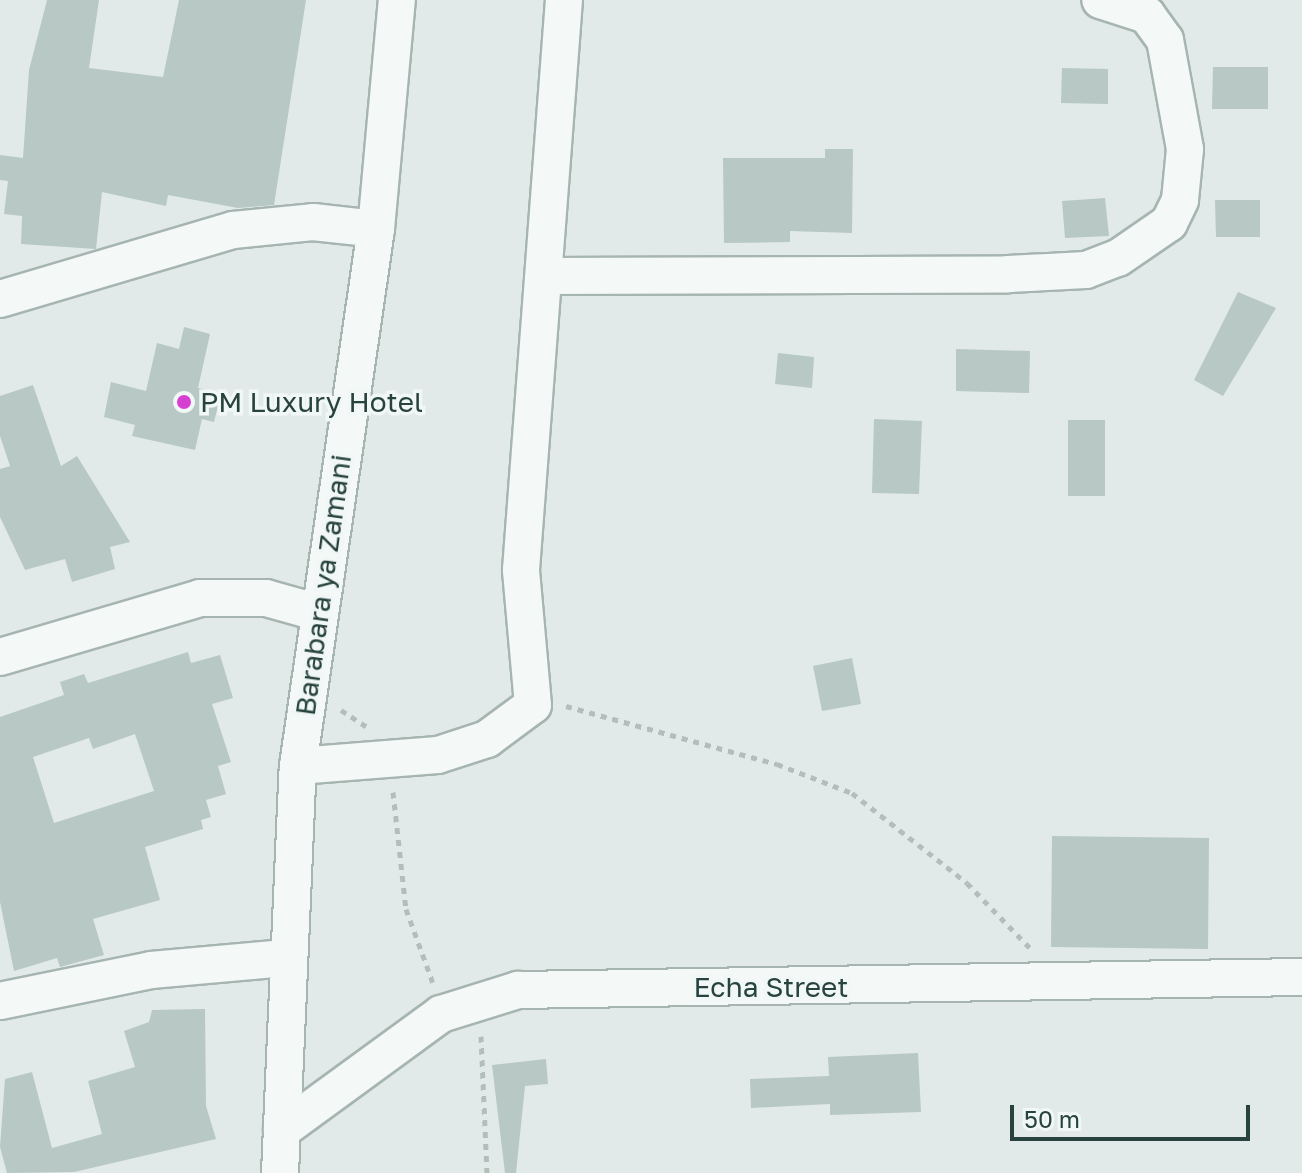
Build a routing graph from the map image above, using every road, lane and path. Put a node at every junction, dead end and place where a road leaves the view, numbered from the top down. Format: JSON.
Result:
{"nodes":[{"id":1,"x":397,"y":0,"type":"edge"},
{"id":2,"x":564,"y":0,"type":"edge"},
{"id":3,"x":1100,"y":0,"type":"edge"},
{"id":4,"x":376,"y":229,"type":"junction"},
{"id":5,"x":547,"y":276,"type":"junction"},
{"id":6,"x":0,"y":299,"type":"edge"},
{"id":7,"x":316,"y":612,"type":"junction"},
{"id":8,"x":0,"y":657,"type":"edge"},
{"id":9,"x":307,"y":688,"type":"junction"},
{"id":10,"x":536,"y":692,"type":"junction"},
{"id":11,"x":389,"y":761,"type":"junction"},
{"id":12,"x":298,"y":766,"type":"junction"},
{"id":13,"x":285,"y":958,"type":"junction"},
{"id":14,"x":1302,"y":977,"type":"edge"},
{"id":15,"x":1060,"y":983,"type":"junction"},
{"id":16,"x":489,"y":996,"type":"junction"},
{"id":17,"x":0,"y":1001,"type":"edge"},
{"id":18,"x":282,"y":1130,"type":"junction"},
{"id":19,"x":280,"y":1173,"type":"edge"},
{"id":20,"x":487,"y":1173,"type":"edge"}],
"edges":[{"from":1,"to":4,"type":"street","name":"Barabara ya Zamani"},
{"from":2,"to":5,"type":"street"},
{"from":3,"to":5,"type":"street"},
{"from":4,"to":6,"type":"street"},
{"from":4,"to":7,"type":"street","name":"Barabara ya Zamani"},
{"from":5,"to":10,"type":"street"},
{"from":7,"to":8,"type":"street"},
{"from":7,"to":9,"type":"street","name":"Barabara ya Zamani"},
{"from":9,"to":11,"type":"path"},
{"from":9,"to":12,"type":"street","name":"Barabara ya Zamani"},
{"from":10,"to":11,"type":"street"},
{"from":10,"to":15,"type":"path"},
{"from":11,"to":12,"type":"street"},
{"from":11,"to":16,"type":"path"},
{"from":12,"to":13,"type":"street","name":"Barabara ya Zamani"},
{"from":13,"to":17,"type":"street"},
{"from":13,"to":18,"type":"street","name":"Barabara ya Zamani"},
{"from":14,"to":15,"type":"street","name":"Echa Street"},
{"from":15,"to":16,"type":"street","name":"Echa Street"},
{"from":16,"to":18,"type":"street","name":"Echa Street"},
{"from":16,"to":20,"type":"path"},
{"from":18,"to":19,"type":"street","name":"Barabara ya Zamani"}]}
